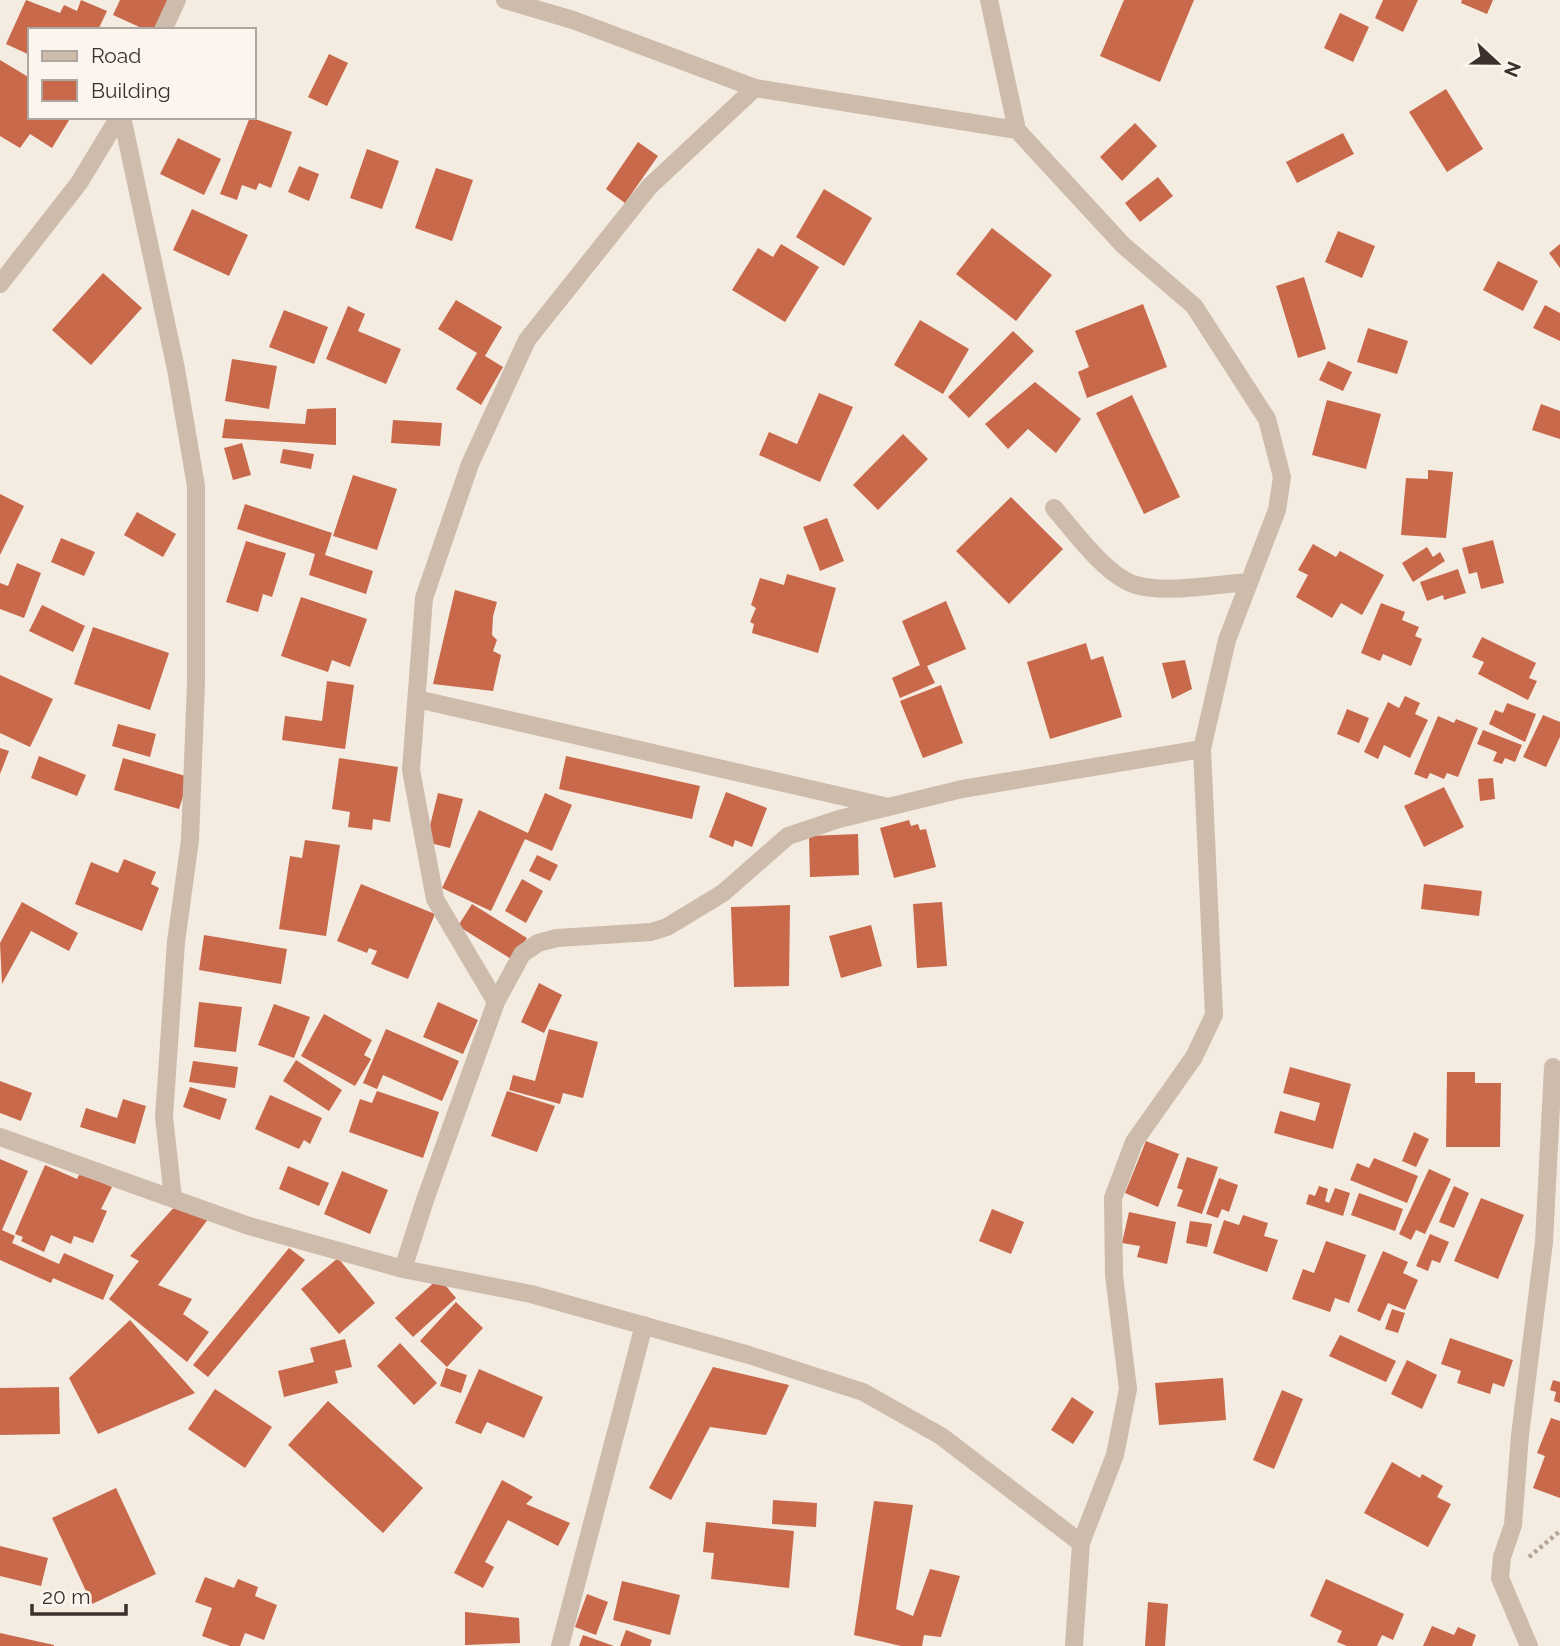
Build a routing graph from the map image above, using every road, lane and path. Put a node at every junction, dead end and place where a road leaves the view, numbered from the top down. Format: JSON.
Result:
{"nodes":[{"id":1,"x":177,"y":0,"type":"edge"},
{"id":2,"x":505,"y":0,"type":"edge"},
{"id":3,"x":989,"y":0,"type":"edge"},
{"id":4,"x":164,"y":28,"type":"edge"},
{"id":5,"x":755,"y":88,"type":"junction"},
{"id":6,"x":119,"y":119,"type":"edge"},
{"id":7,"x":120,"y":119,"type":"edge"},
{"id":8,"x":1017,"y":130,"type":"junction"},
{"id":9,"x":0,"y":284,"type":"edge"},
{"id":10,"x":1054,"y":508,"type":"dead end"},
{"id":11,"x":1250,"y":582,"type":"junction"},
{"id":12,"x":417,"y":699,"type":"junction"},
{"id":13,"x":1202,"y":749,"type":"junction"},
{"id":14,"x":888,"y":807,"type":"junction"},
{"id":15,"x":496,"y":1002,"type":"junction"},
{"id":16,"x":1553,"y":1067,"type":"dead end"},
{"id":17,"x":0,"y":1137,"type":"edge"},
{"id":18,"x":173,"y":1198,"type":"junction"},
{"id":19,"x":403,"y":1269,"type":"junction"},
{"id":20,"x":644,"y":1325,"type":"junction"},
{"id":21,"x":1082,"y":1544,"type":"junction"},
{"id":22,"x":560,"y":1646,"type":"edge"},
{"id":23,"x":1074,"y":1646,"type":"edge"},
{"id":24,"x":1529,"y":1646,"type":"edge"}],
"edges":[{"from":1,"to":4,"type":"street"},
{"from":2,"to":5,"type":"street"},
{"from":3,"to":8,"type":"street"},
{"from":5,"to":8,"type":"street"},
{"from":5,"to":12,"type":"street"},
{"from":6,"to":9,"type":"street"},
{"from":7,"to":18,"type":"street"},
{"from":8,"to":11,"type":"street"},
{"from":10,"to":11,"type":"street"},
{"from":11,"to":13,"type":"street"},
{"from":12,"to":14,"type":"street"},
{"from":12,"to":15,"type":"street"},
{"from":13,"to":14,"type":"street"},
{"from":13,"to":21,"type":"street"},
{"from":14,"to":15,"type":"street"},
{"from":15,"to":19,"type":"street"},
{"from":16,"to":24,"type":"street"},
{"from":17,"to":18,"type":"street"},
{"from":18,"to":19,"type":"street"},
{"from":19,"to":20,"type":"street"},
{"from":20,"to":21,"type":"street"},
{"from":20,"to":22,"type":"street"},
{"from":21,"to":23,"type":"street"}]}
